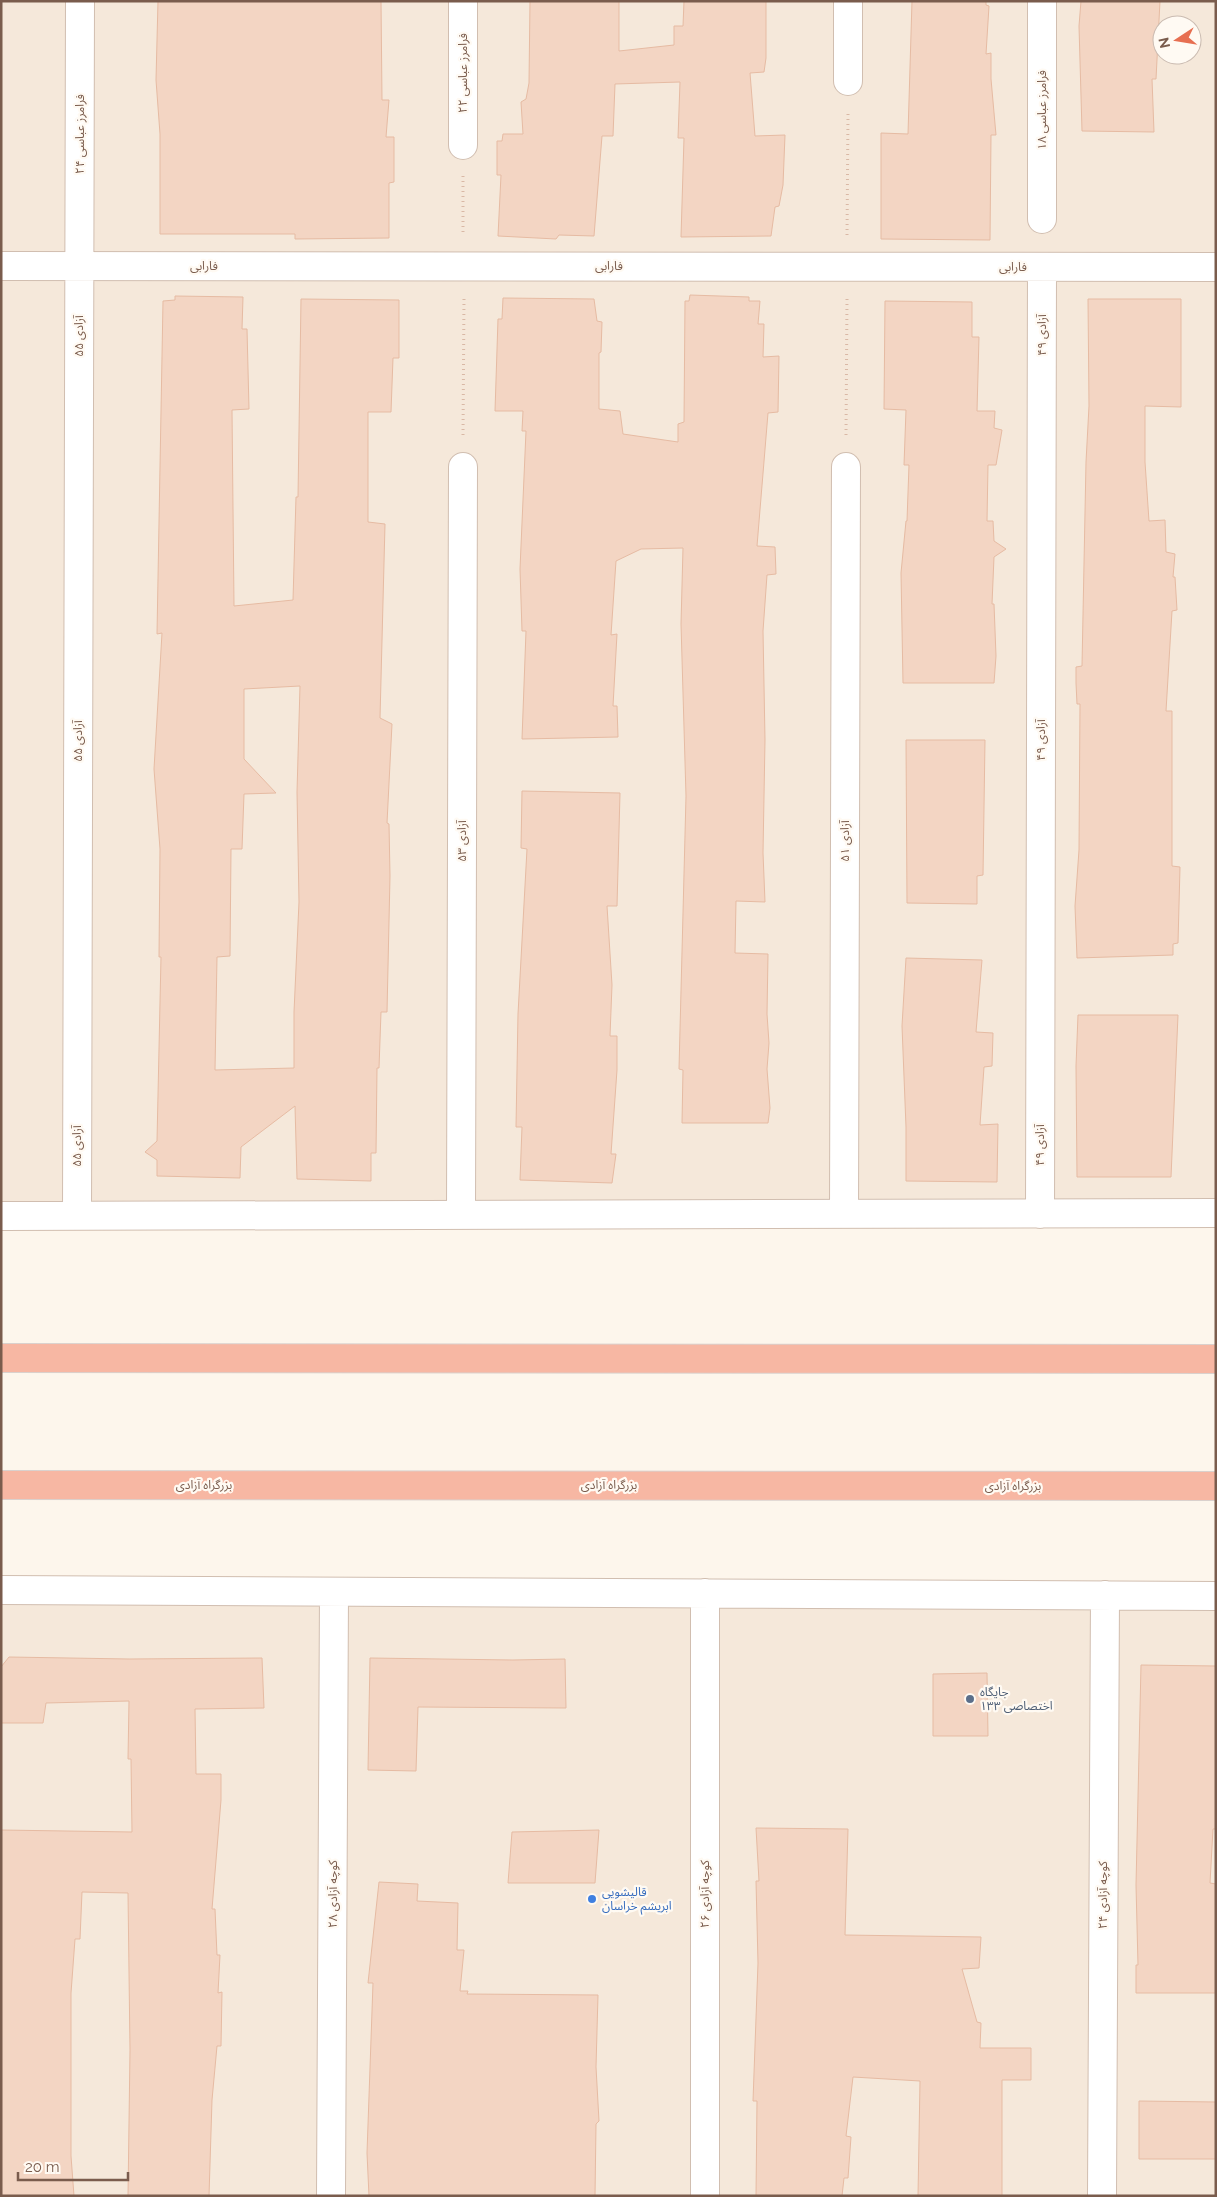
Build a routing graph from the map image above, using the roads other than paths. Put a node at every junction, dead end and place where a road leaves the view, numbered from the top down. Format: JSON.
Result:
{"nodes":[{"id":1,"x":80,"y":1,"type":"edge"},
{"id":2,"x":463,"y":1,"type":"edge"},
{"id":3,"x":848,"y":1,"type":"edge"},
{"id":4,"x":1042,"y":1,"type":"edge"},
{"id":5,"x":848,"y":81,"type":"dead end"},
{"id":6,"x":463,"y":145,"type":"road end"},
{"id":7,"x":1042,"y":219,"type":"dead end"},
{"id":8,"x":1,"y":266,"type":"edge"},
{"id":9,"x":80,"y":266,"type":"junction"},
{"id":10,"x":1042,"y":267,"type":"junction"},
{"id":11,"x":1216,"y":267,"type":"edge"},
{"id":12,"x":463,"y":467,"type":"road end"},
{"id":13,"x":846,"y":468,"type":"dead end"},
{"id":14,"x":1216,"y":1213,"type":"edge"},
{"id":15,"x":844,"y":1214,"type":"junction"},
{"id":16,"x":1040,"y":1214,"type":"junction"},
{"id":17,"x":461,"y":1215,"type":"junction"},
{"id":18,"x":1,"y":1216,"type":"edge"},
{"id":19,"x":77,"y":1216,"type":"junction"},
{"id":20,"x":1,"y":1358,"type":"edge"},
{"id":21,"x":1216,"y":1358,"type":"edge"},
{"id":22,"x":1,"y":1485,"type":"edge"},
{"id":23,"x":1216,"y":1486,"type":"edge"},
{"id":24,"x":1,"y":1590,"type":"edge"},
{"id":25,"x":334,"y":1592,"type":"junction"},
{"id":26,"x":705,"y":1593,"type":"junction"},
{"id":27,"x":1104,"y":1595,"type":"junction"},
{"id":28,"x":1216,"y":1596,"type":"edge"},
{"id":29,"x":331,"y":2196,"type":"edge"},
{"id":30,"x":706,"y":2196,"type":"edge"},
{"id":31,"x":1102,"y":2196,"type":"edge"}],
"edges":[{"from":1,"to":9,"type":"street","name":"فرامرز عباسی ۲۴"},
{"from":2,"to":6,"type":"street","name":"فرامرز عباسی ۲۲"},
{"from":3,"to":5,"type":"street"},
{"from":4,"to":7,"type":"street","name":"فرامرز عباسی ۱۸"},
{"from":8,"to":9,"type":"street","name":"فارابی"},
{"from":9,"to":10,"type":"street","name":"فارابی"},
{"from":9,"to":19,"type":"street","name":"آزادی ۵۵"},
{"from":10,"to":11,"type":"street","name":"فارابی"},
{"from":10,"to":16,"type":"street","name":"۴۹ آزادی"},
{"from":12,"to":17,"type":"street","name":"۵۳ آزادی"},
{"from":13,"to":15,"type":"street","name":"۵۱ آزادی"},
{"from":14,"to":16,"type":"street"},
{"from":15,"to":16,"type":"street"},
{"from":15,"to":17,"type":"street"},
{"from":17,"to":19,"type":"street"},
{"from":18,"to":19,"type":"street"},
{"from":20,"to":21,"type":"highway"},
{"from":22,"to":23,"type":"highway","name":"بزرگراه آزادی"},
{"from":24,"to":25,"type":"street"},
{"from":25,"to":26,"type":"street"},
{"from":25,"to":29,"type":"street","name":"کوچه آزادی ۲۸"},
{"from":26,"to":27,"type":"street"},
{"from":26,"to":30,"type":"street","name":"کوچه آزادی ۲۶"},
{"from":27,"to":28,"type":"street"},
{"from":27,"to":31,"type":"street","name":"کوچه آزادی ۲۴"}]}
